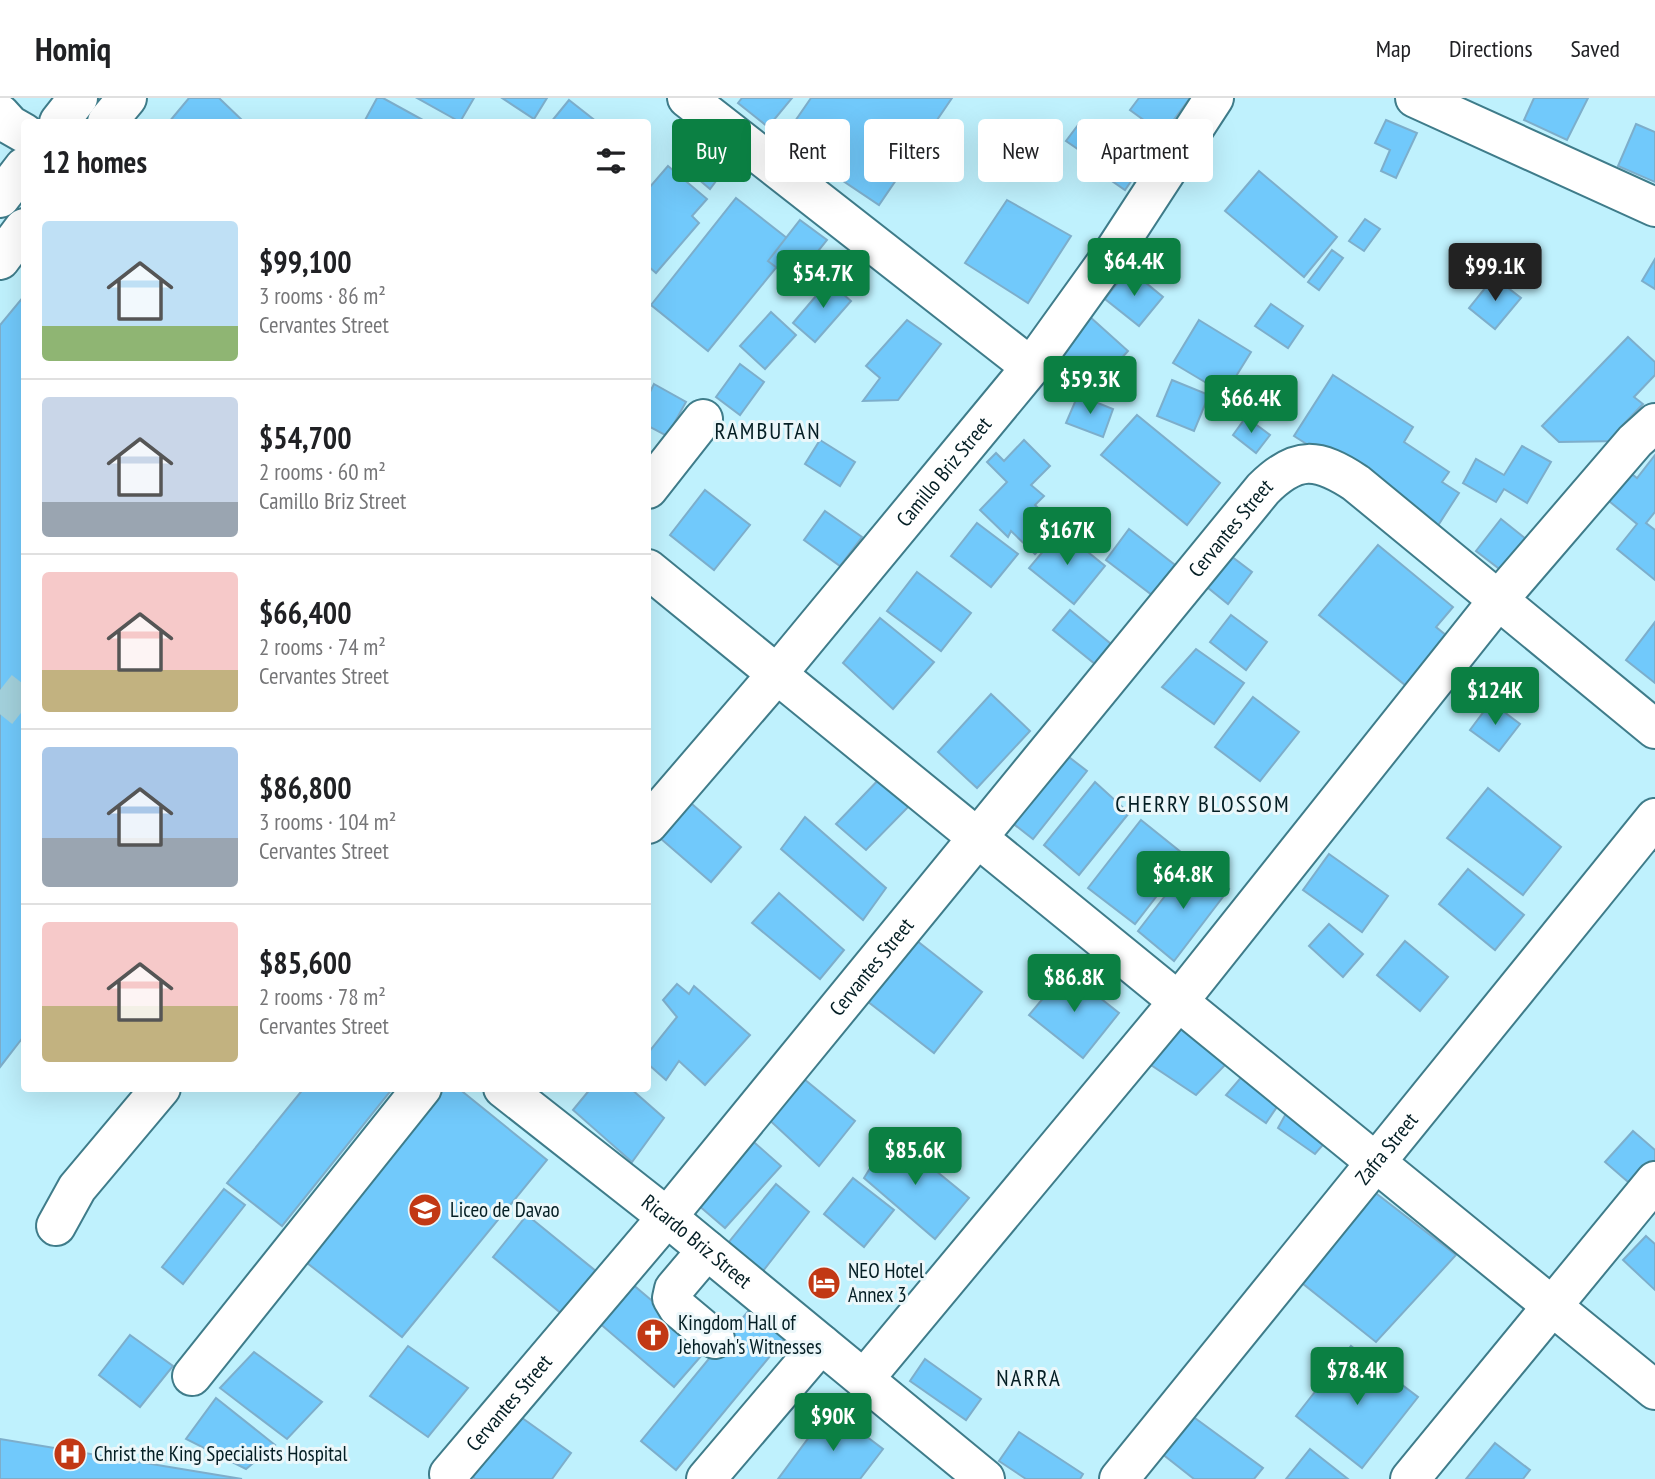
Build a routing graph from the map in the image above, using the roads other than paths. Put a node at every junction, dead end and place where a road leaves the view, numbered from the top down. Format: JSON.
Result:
{"nodes":[{"id":1,"x":7,"y":98,"type":"edge"},
{"id":2,"x":59,"y":98,"type":"edge"},
{"id":3,"x":78,"y":98,"type":"edge"},
{"id":4,"x":127,"y":98,"type":"edge"},
{"id":5,"x":687,"y":98,"type":"edge"},
{"id":6,"x":1214,"y":98,"type":"edge"},
{"id":7,"x":1415,"y":98,"type":"edge"},
{"id":8,"x":0,"y":107,"type":"edge"},
{"id":9,"x":0,"y":114,"type":"edge"},
{"id":10,"x":42,"y":119,"type":"edge"},
{"id":11,"x":61,"y":119,"type":"edge"},
{"id":12,"x":110,"y":119,"type":"edge"},
{"id":13,"x":21,"y":131,"type":"edge"},
{"id":14,"x":21,"y":146,"type":"edge"},
{"id":15,"x":21,"y":171,"type":"edge"},
{"id":16,"x":0,"y":173,"type":"edge"},
{"id":17,"x":0,"y":198,"type":"edge"},
{"id":18,"x":1655,"y":207,"type":"edge"},
{"id":19,"x":21,"y":233,"type":"edge"},
{"id":20,"x":0,"y":260,"type":"edge"},
{"id":21,"x":1031,"y":367,"type":"junction"},
{"id":22,"x":704,"y":419,"type":"dead end"},
{"id":23,"x":1655,"y":423,"type":"edge"},
{"id":24,"x":651,"y":485,"type":"edge"},
{"id":25,"x":651,"y":571,"type":"edge"},
{"id":26,"x":1499,"y":599,"type":"junction"},
{"id":27,"x":777,"y":674,"type":"junction"},
{"id":28,"x":1655,"y":729,"type":"edge"},
{"id":29,"x":1655,"y":818,"type":"edge"},
{"id":30,"x":651,"y":821,"type":"edge"},
{"id":31,"x":977,"y":837,"type":"junction"},
{"id":32,"x":1178,"y":1002,"type":"junction"},
{"id":33,"x":158,"y":1092,"type":"edge"},
{"id":34,"x":419,"y":1092,"type":"edge"},
{"id":35,"x":508,"y":1092,"type":"edge"},
{"id":36,"x":1376,"y":1163,"type":"junction"},
{"id":37,"x":1655,"y":1181,"type":"edge"},
{"id":38,"x":667,"y":1217,"type":"junction"},
{"id":39,"x":56,"y":1226,"type":"dead end"},
{"id":40,"x":707,"y":1250,"type":"junction"},
{"id":41,"x":1552,"y":1306,"type":"junction"},
{"id":42,"x":715,"y":1339,"type":"dead end"},
{"id":43,"x":821,"y":1344,"type":"junction"},
{"id":44,"x":192,"y":1376,"type":"dead end"},
{"id":45,"x":864,"y":1380,"type":"junction"},
{"id":46,"x":1655,"y":1390,"type":"edge"},
{"id":47,"x":961,"y":1472,"type":"edge"},
{"id":48,"x":449,"y":1474,"type":"dead end"},
{"id":49,"x":706,"y":1479,"type":"edge"},
{"id":50,"x":1119,"y":1479,"type":"edge"},
{"id":51,"x":1410,"y":1479,"type":"edge"}],
"edges":[{"from":1,"to":8,"type":"main road"},
{"from":2,"to":10,"type":"main road"},
{"from":3,"to":11,"type":"main road"},
{"from":4,"to":12,"type":"main road"},
{"from":5,"to":21,"type":"main road"},
{"from":6,"to":21,"type":"main road","name":"Camillo Briz Street"},
{"from":7,"to":18,"type":"main road"},
{"from":9,"to":13,"type":"main road"},
{"from":14,"to":16,"type":"main road"},
{"from":15,"to":17,"type":"main road"},
{"from":19,"to":20,"type":"main road"},
{"from":21,"to":27,"type":"main road","name":"Camillo Briz Street"},
{"from":22,"to":24,"type":"main road"},
{"from":23,"to":26,"type":"main road"},
{"from":25,"to":27,"type":"main road"},
{"from":26,"to":28,"type":"main road"},
{"from":26,"to":31,"type":"main road","name":"Cervantes Street"},
{"from":26,"to":32,"type":"main road"},
{"from":27,"to":30,"type":"main road","name":"Camillo Briz Street"},
{"from":27,"to":31,"type":"main road"},
{"from":29,"to":36,"type":"main road","name":"Zafra Street"},
{"from":31,"to":32,"type":"main road"},
{"from":31,"to":38,"type":"main road","name":"Cervantes Street"},
{"from":32,"to":36,"type":"main road"},
{"from":32,"to":45,"type":"main road"},
{"from":33,"to":39,"type":"main road"},
{"from":34,"to":44,"type":"main road"},
{"from":35,"to":38,"type":"main road","name":"Ricardo Briz Street"},
{"from":36,"to":41,"type":"main road"},
{"from":36,"to":50,"type":"main road","name":"Zafra Street"},
{"from":37,"to":41,"type":"main road"},
{"from":38,"to":40,"type":"main road","name":"Ricardo Briz Street"},
{"from":38,"to":48,"type":"main road","name":"Cervantes Street"},
{"from":40,"to":42,"type":"main road"},
{"from":40,"to":43,"type":"main road","name":"Ricardo Briz Street"},
{"from":41,"to":46,"type":"main road"},
{"from":41,"to":51,"type":"main road"},
{"from":43,"to":45,"type":"main road","name":"Ricardo Briz Street"},
{"from":43,"to":49,"type":"main road"},
{"from":45,"to":47,"type":"main road","name":"Ricardo Briz Street"}]}
